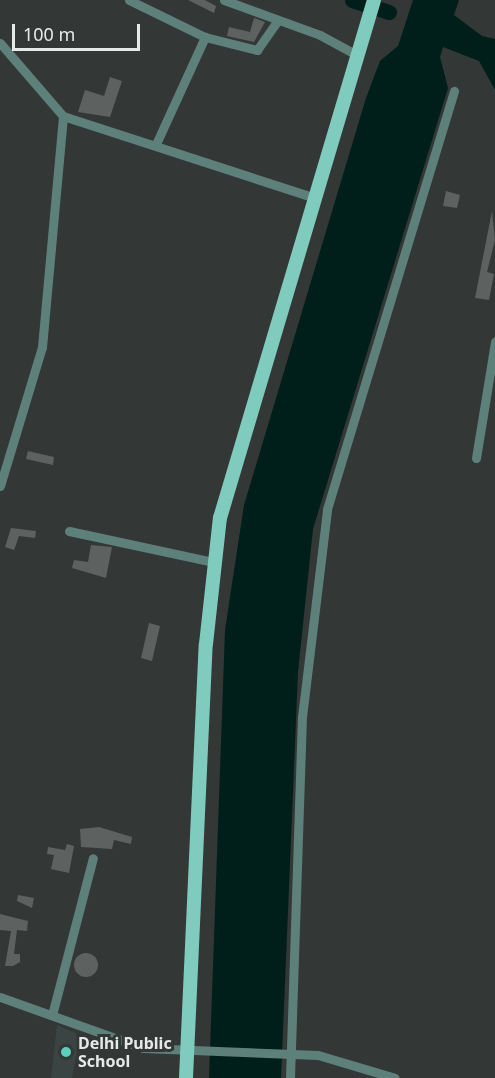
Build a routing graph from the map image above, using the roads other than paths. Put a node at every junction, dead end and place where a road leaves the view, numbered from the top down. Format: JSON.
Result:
{"nodes":[{"id":1,"x":129,"y":0,"type":"edge"},
{"id":2,"x":224,"y":0,"type":"edge"},
{"id":3,"x":374,"y":0,"type":"edge"},
{"id":4,"x":277,"y":21,"type":"junction"},
{"id":5,"x":205,"y":37,"type":"junction"},
{"id":6,"x":0,"y":43,"type":"edge"},
{"id":7,"x":359,"y":51,"type":"junction"},
{"id":8,"x":454,"y":91,"type":"dead end"},
{"id":9,"x":63,"y":116,"type":"junction"},
{"id":10,"x":156,"y":144,"type":"junction"},
{"id":11,"x":315,"y":198,"type":"junction"},
{"id":12,"x":495,"y":342,"type":"edge"},
{"id":13,"x":476,"y":458,"type":"dead end"},
{"id":14,"x":0,"y":486,"type":"edge"},
{"id":15,"x":69,"y":531,"type":"dead end"},
{"id":16,"x":213,"y":562,"type":"junction"},
{"id":17,"x":93,"y":858,"type":"dead end"},
{"id":18,"x":0,"y":997,"type":"edge"},
{"id":19,"x":52,"y":1014,"type":"junction"},
{"id":20,"x":194,"y":1052,"type":"junction"},
{"id":21,"x":291,"y":1055,"type":"junction"},
{"id":22,"x":186,"y":1078,"type":"edge"},
{"id":23,"x":290,"y":1078,"type":"edge"},
{"id":24,"x":395,"y":1078,"type":"edge"}],
"edges":[{"from":1,"to":5,"type":"street"},
{"from":2,"to":4,"type":"street"},
{"from":3,"to":7,"type":"main road"},
{"from":4,"to":5,"type":"street"},
{"from":4,"to":7,"type":"street"},
{"from":5,"to":10,"type":"street"},
{"from":6,"to":9,"type":"street"},
{"from":7,"to":11,"type":"main road"},
{"from":8,"to":21,"type":"street"},
{"from":9,"to":10,"type":"street"},
{"from":9,"to":14,"type":"street"},
{"from":10,"to":11,"type":"street"},
{"from":11,"to":16,"type":"main road"},
{"from":12,"to":13,"type":"street"},
{"from":15,"to":16,"type":"street"},
{"from":16,"to":20,"type":"main road"},
{"from":17,"to":19,"type":"street"},
{"from":18,"to":19,"type":"street"},
{"from":19,"to":20,"type":"street"},
{"from":20,"to":21,"type":"street"},
{"from":20,"to":22,"type":"main road"},
{"from":21,"to":23,"type":"street"},
{"from":21,"to":24,"type":"street"}]}
